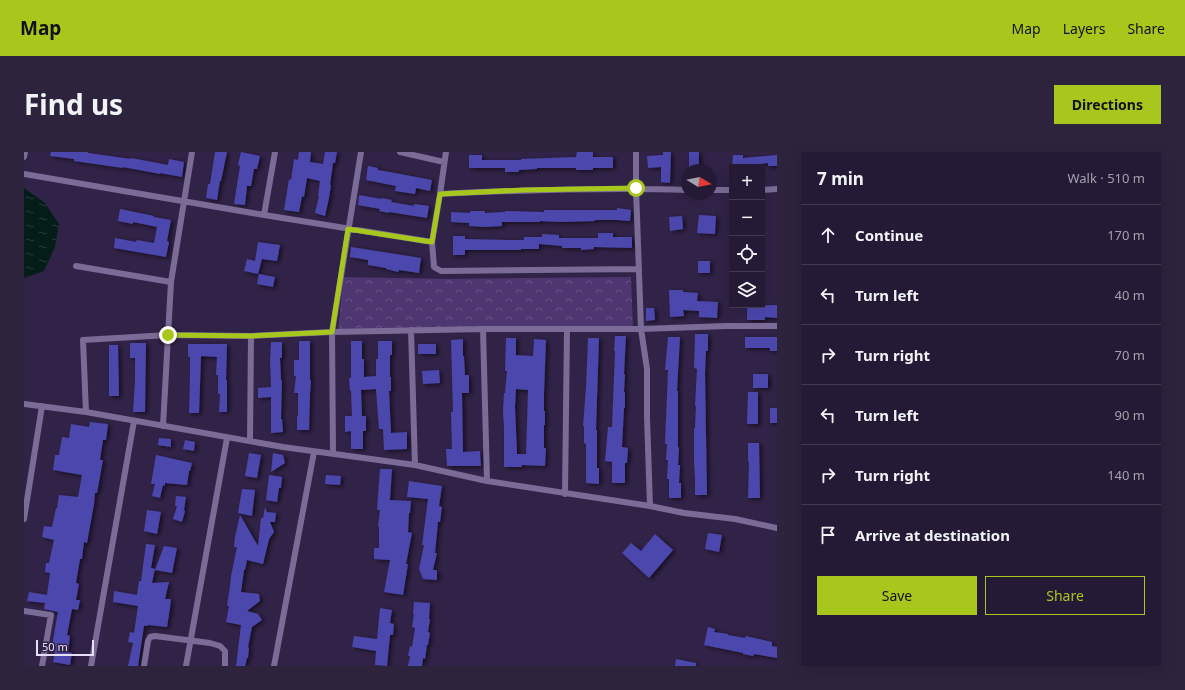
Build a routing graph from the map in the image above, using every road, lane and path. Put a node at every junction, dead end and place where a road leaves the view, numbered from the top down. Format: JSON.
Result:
{"nodes":[{"id":1,"x":25,"y":152,"type":"edge"},
{"id":2,"x":192,"y":152,"type":"edge"},
{"id":3,"x":275,"y":152,"type":"edge"},
{"id":4,"x":361,"y":152,"type":"edge"},
{"id":5,"x":400,"y":152,"type":"edge"},
{"id":6,"x":446,"y":152,"type":"edge"},
{"id":7,"x":636,"y":152,"type":"edge"},
{"id":8,"x":24,"y":157,"type":"edge"},
{"id":9,"x":444,"y":162,"type":"junction"},
{"id":10,"x":24,"y":174,"type":"edge"},
{"id":11,"x":636,"y":188,"type":"junction"},
{"id":12,"x":777,"y":189,"type":"edge"},
{"id":13,"x":681,"y":190,"type":"edge"},
{"id":14,"x":717,"y":190,"type":"edge"},
{"id":15,"x":729,"y":190,"type":"edge"},
{"id":16,"x":765,"y":190,"type":"edge"},
{"id":17,"x":440,"y":194,"type":"junction"},
{"id":18,"x":184,"y":202,"type":"junction"},
{"id":19,"x":264,"y":215,"type":"junction"},
{"id":20,"x":348,"y":229,"type":"junction"},
{"id":21,"x":432,"y":242,"type":"junction"},
{"id":22,"x":76,"y":266,"type":"dead end"},
{"id":23,"x":639,"y":269,"type":"junction"},
{"id":24,"x":171,"y":282,"type":"junction"},
{"id":25,"x":777,"y":326,"type":"edge"},
{"id":26,"x":483,"y":329,"type":"junction"},
{"id":27,"x":567,"y":329,"type":"junction"},
{"id":28,"x":641,"y":329,"type":"junction"},
{"id":29,"x":411,"y":330,"type":"junction"},
{"id":30,"x":332,"y":332,"type":"junction"},
{"id":31,"x":168,"y":335,"type":"junction"},
{"id":32,"x":251,"y":336,"type":"junction"},
{"id":33,"x":24,"y":404,"type":"edge"},
{"id":34,"x":42,"y":406,"type":"junction"},
{"id":35,"x":86,"y":412,"type":"junction"},
{"id":36,"x":134,"y":421,"type":"junction"},
{"id":37,"x":163,"y":426,"type":"junction"},
{"id":38,"x":227,"y":438,"type":"junction"},
{"id":39,"x":250,"y":441,"type":"junction"},
{"id":40,"x":314,"y":452,"type":"junction"},
{"id":41,"x":333,"y":454,"type":"junction"},
{"id":42,"x":415,"y":465,"type":"junction"},
{"id":43,"x":487,"y":481,"type":"junction"},
{"id":44,"x":565,"y":494,"type":"junction"},
{"id":45,"x":650,"y":506,"type":"junction"},
{"id":46,"x":24,"y":519,"type":"edge"},
{"id":47,"x":777,"y":528,"type":"edge"},
{"id":48,"x":24,"y":611,"type":"edge"},
{"id":49,"x":191,"y":640,"type":"junction"},
{"id":50,"x":42,"y":666,"type":"edge"},
{"id":51,"x":91,"y":666,"type":"edge"},
{"id":52,"x":144,"y":666,"type":"edge"},
{"id":53,"x":186,"y":666,"type":"edge"},
{"id":54,"x":225,"y":666,"type":"edge"},
{"id":55,"x":274,"y":666,"type":"edge"}],
"edges":[{"from":1,"to":8,"type":"street"},
{"from":2,"to":18,"type":"street"},
{"from":3,"to":19,"type":"street"},
{"from":4,"to":20,"type":"street"},
{"from":5,"to":9,"type":"street"},
{"from":6,"to":9,"type":"street"},
{"from":7,"to":11,"type":"street"},
{"from":9,"to":17,"type":"street"},
{"from":10,"to":18,"type":"street"},
{"from":11,"to":13,"type":"street"},
{"from":11,"to":17,"type":"street"},
{"from":11,"to":23,"type":"street"},
{"from":12,"to":16,"type":"street"},
{"from":14,"to":15,"type":"street"},
{"from":17,"to":21,"type":"street"},
{"from":18,"to":19,"type":"street"},
{"from":18,"to":24,"type":"street"},
{"from":19,"to":20,"type":"street"},
{"from":20,"to":21,"type":"street"},
{"from":20,"to":30,"type":"street"},
{"from":21,"to":23,"type":"street"},
{"from":22,"to":24,"type":"street"},
{"from":23,"to":28,"type":"street"},
{"from":24,"to":31,"type":"street"},
{"from":25,"to":28,"type":"street"},
{"from":26,"to":27,"type":"street"},
{"from":26,"to":29,"type":"street"},
{"from":26,"to":43,"type":"street"},
{"from":27,"to":28,"type":"street"},
{"from":27,"to":44,"type":"street"},
{"from":28,"to":45,"type":"street"},
{"from":29,"to":30,"type":"street"},
{"from":29,"to":42,"type":"street"},
{"from":30,"to":32,"type":"street"},
{"from":30,"to":41,"type":"street"},
{"from":31,"to":32,"type":"street"},
{"from":31,"to":35,"type":"street"},
{"from":31,"to":37,"type":"street"},
{"from":32,"to":39,"type":"street"},
{"from":33,"to":34,"type":"street"},
{"from":34,"to":35,"type":"street"},
{"from":34,"to":46,"type":"street"},
{"from":35,"to":36,"type":"street"},
{"from":36,"to":37,"type":"street"},
{"from":36,"to":51,"type":"street"},
{"from":37,"to":38,"type":"street"},
{"from":38,"to":39,"type":"street"},
{"from":38,"to":49,"type":"street"},
{"from":39,"to":40,"type":"street"},
{"from":40,"to":41,"type":"street"},
{"from":40,"to":55,"type":"street"},
{"from":41,"to":42,"type":"street"},
{"from":42,"to":43,"type":"street"},
{"from":43,"to":44,"type":"street"},
{"from":44,"to":45,"type":"street"},
{"from":45,"to":47,"type":"street"},
{"from":48,"to":50,"type":"street"},
{"from":49,"to":52,"type":"street"},
{"from":49,"to":53,"type":"street"},
{"from":49,"to":54,"type":"street"}]}
